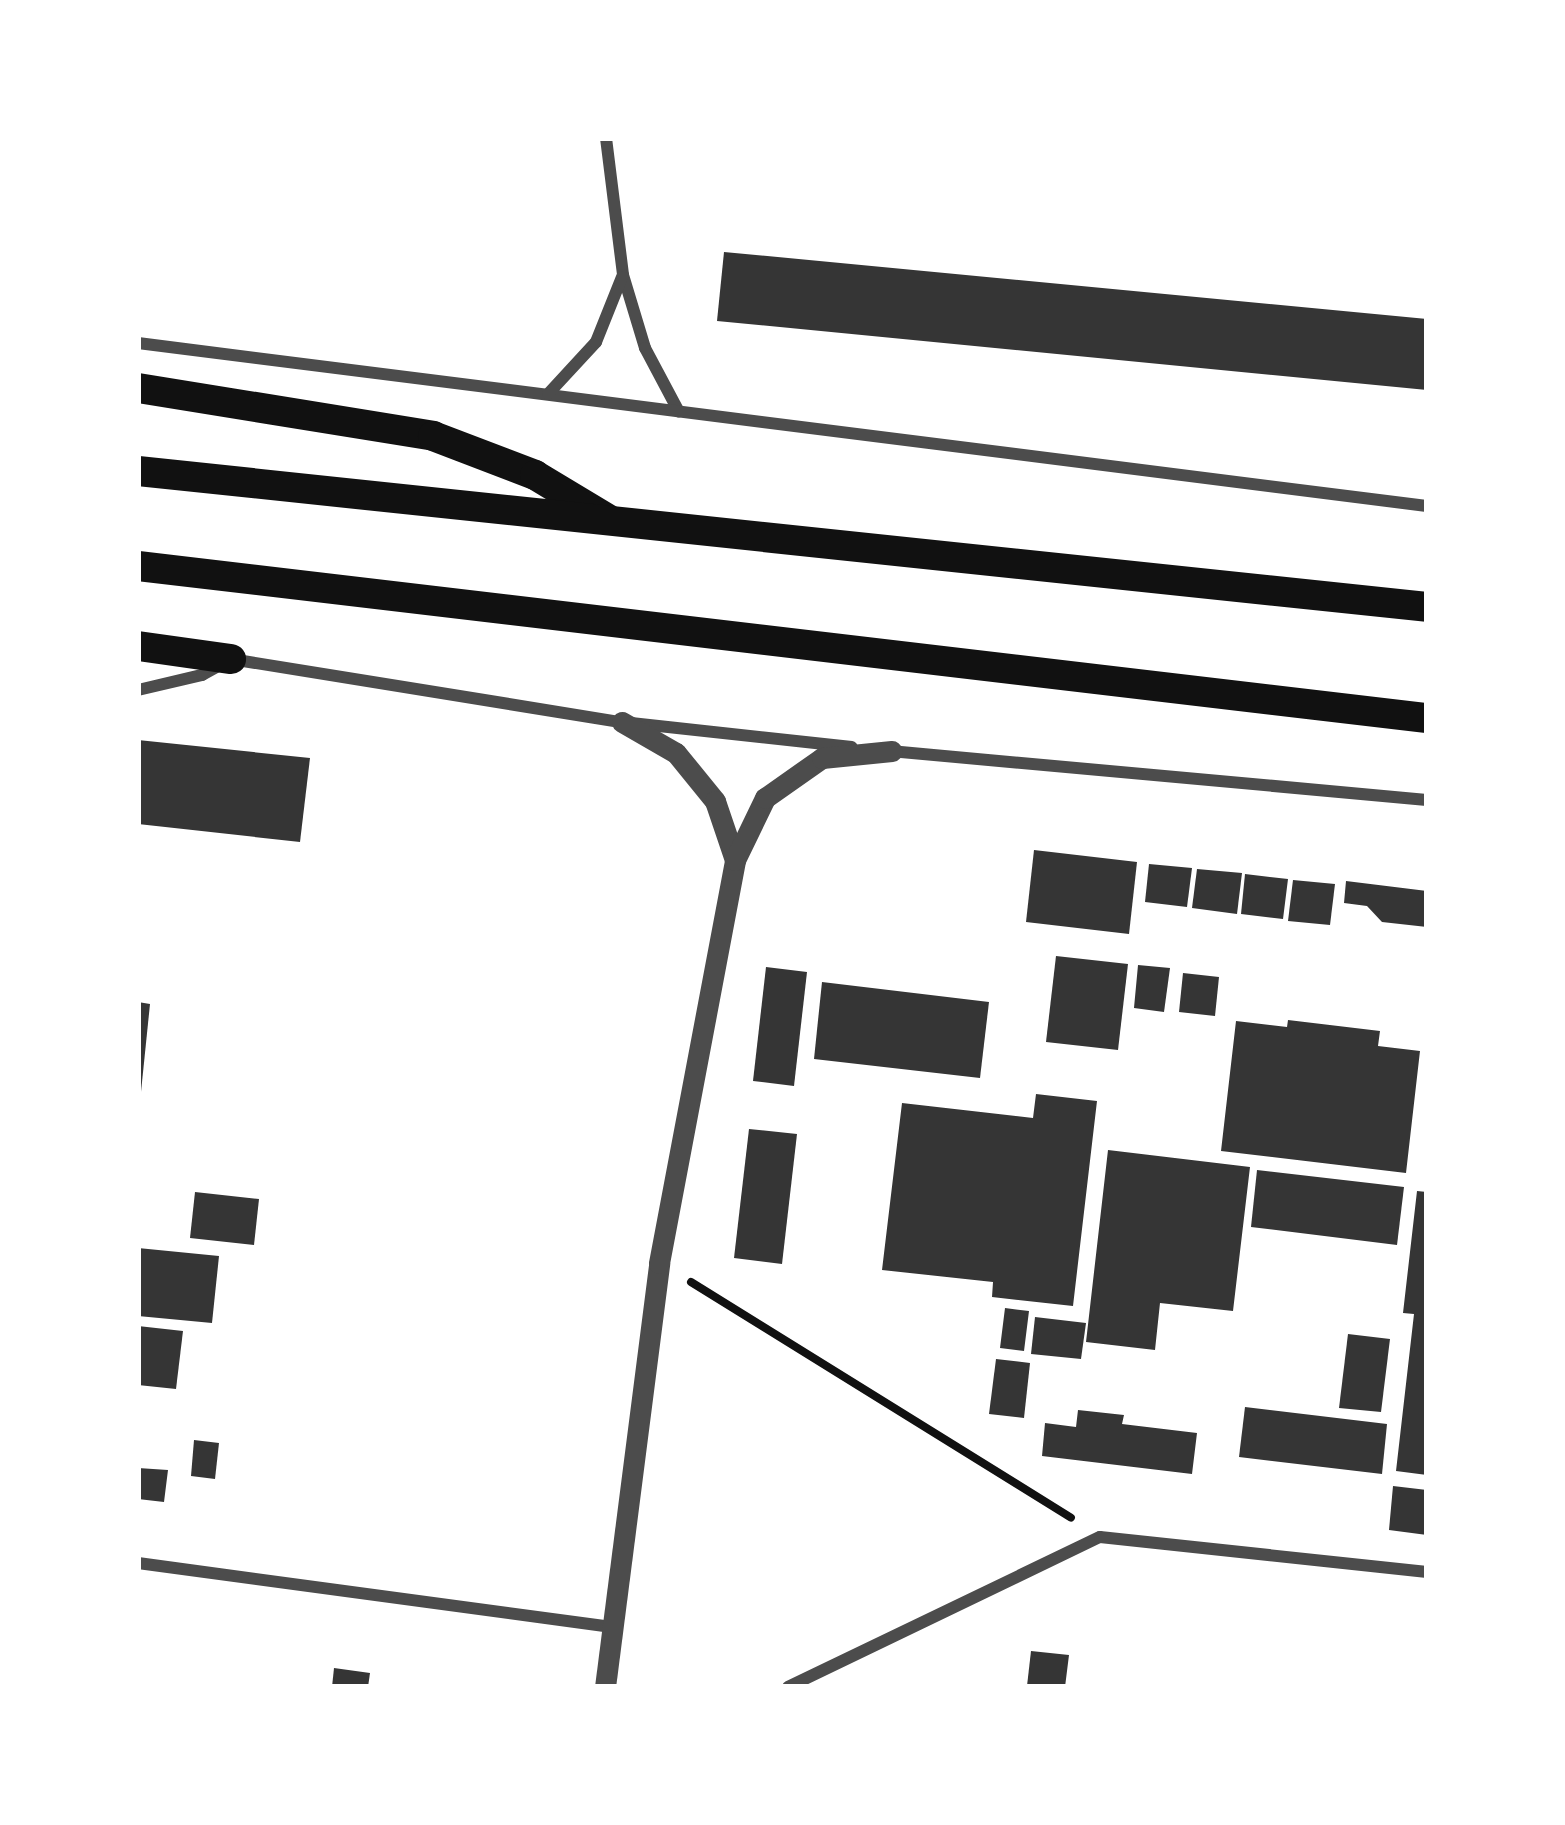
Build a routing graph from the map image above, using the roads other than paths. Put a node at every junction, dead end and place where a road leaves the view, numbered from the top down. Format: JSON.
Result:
{"nodes":[{"id":1,"x":606,"y":138,"type":"edge"},
{"id":2,"x":623,"y":275,"type":"junction"},
{"id":3,"x":138,"y":343,"type":"edge"},
{"id":4,"x":138,"y":388,"type":"edge"},
{"id":5,"x":548,"y":394,"type":"junction"},
{"id":6,"x":679,"y":412,"type":"junction"},
{"id":7,"x":138,"y":471,"type":"edge"},
{"id":8,"x":1427,"y":506,"type":"edge"},
{"id":9,"x":613,"y":523,"type":"junction"},
{"id":10,"x":138,"y":566,"type":"edge"},
{"id":11,"x":1427,"y":607,"type":"edge"},
{"id":12,"x":138,"y":646,"type":"edge"},
{"id":13,"x":231,"y":659,"type":"junction"},
{"id":14,"x":138,"y":690,"type":"edge"},
{"id":15,"x":1427,"y":718,"type":"edge"},
{"id":16,"x":622,"y":722,"type":"junction"},
{"id":17,"x":892,"y":751,"type":"junction"},
{"id":18,"x":1427,"y":800,"type":"edge"},
{"id":19,"x":735,"y":860,"type":"junction"},
{"id":20,"x":138,"y":1563,"type":"edge"},
{"id":21,"x":1427,"y":1571,"type":"edge"},
{"id":22,"x":613,"y":1627,"type":"junction"},
{"id":23,"x":605,"y":1687,"type":"edge"},
{"id":24,"x":788,"y":1687,"type":"edge"}],
"edges":[{"from":1,"to":2,"type":"street"},
{"from":2,"to":5,"type":"street"},
{"from":2,"to":6,"type":"street"},
{"from":3,"to":5,"type":"street"},
{"from":4,"to":9,"type":"main road"},
{"from":5,"to":6,"type":"street"},
{"from":6,"to":8,"type":"street"},
{"from":7,"to":9,"type":"main road"},
{"from":9,"to":11,"type":"main road"},
{"from":10,"to":15,"type":"main road"},
{"from":12,"to":13,"type":"main road"},
{"from":13,"to":14,"type":"street"},
{"from":13,"to":16,"type":"street"},
{"from":16,"to":17,"type":"street"},
{"from":16,"to":19,"type":"street"},
{"from":17,"to":18,"type":"street"},
{"from":17,"to":19,"type":"street"},
{"from":19,"to":22,"type":"street"},
{"from":20,"to":22,"type":"street"},
{"from":21,"to":24,"type":"street"},
{"from":22,"to":23,"type":"street"}]}
